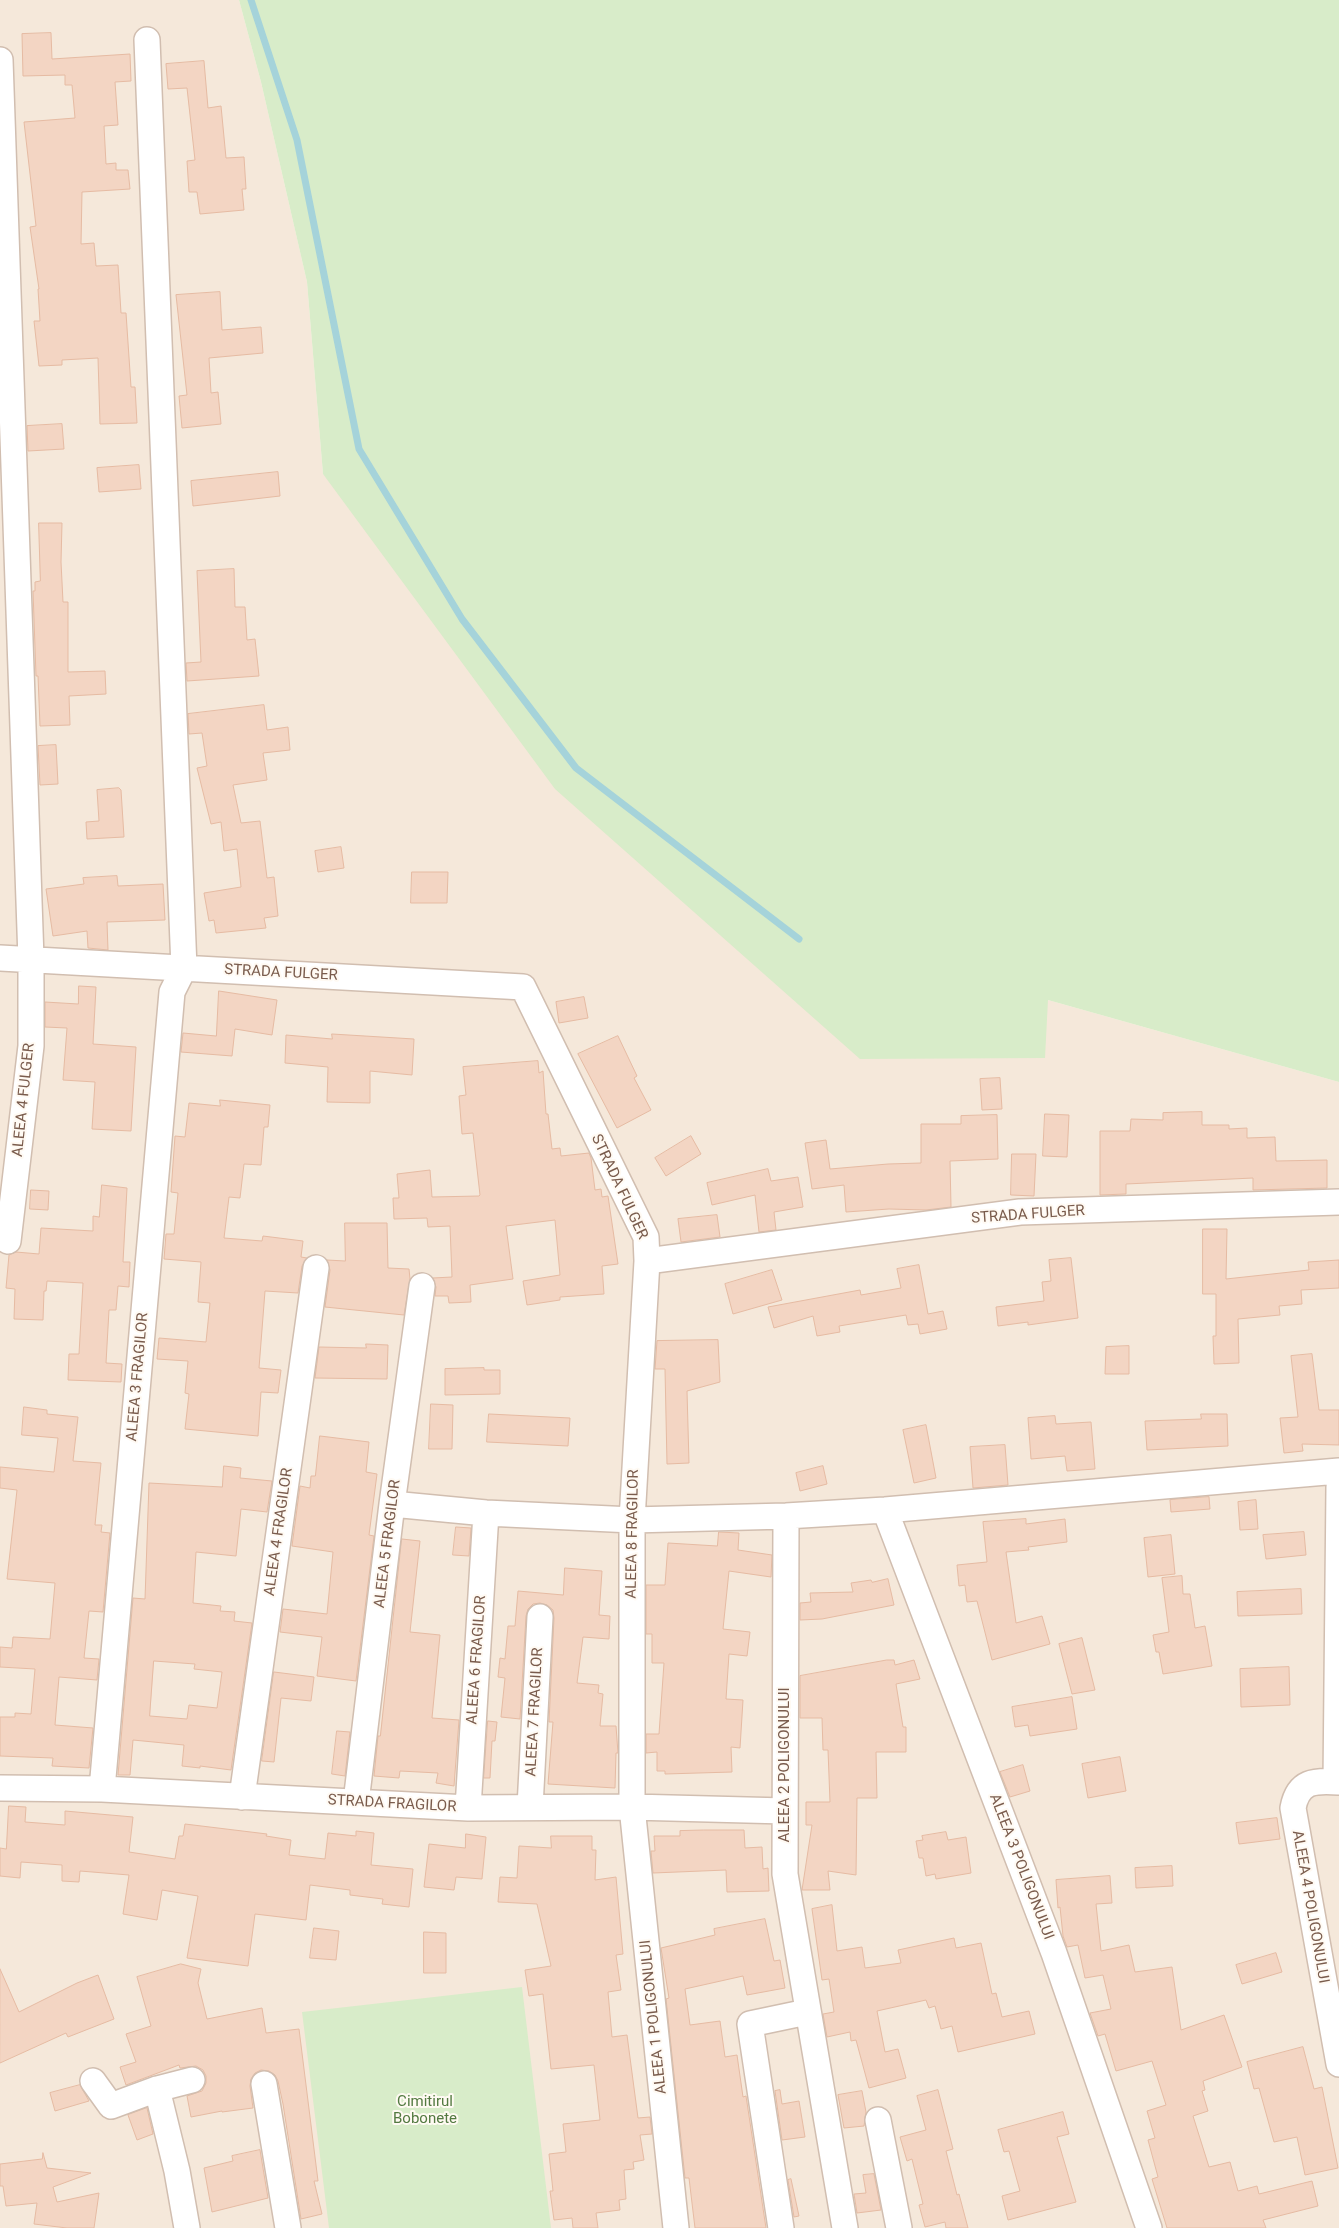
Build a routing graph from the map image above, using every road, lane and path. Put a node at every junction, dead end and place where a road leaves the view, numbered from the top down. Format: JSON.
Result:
{"nodes":[{"id":1,"x":148,"y":40,"type":"dead end"},
{"id":2,"x":0,"y":60,"type":"edge"},
{"id":3,"x":0,"y":958,"type":"edge"},
{"id":4,"x":31,"y":959,"type":"junction"},
{"id":5,"x":184,"y":968,"type":"junction"},
{"id":6,"x":1339,"y":1202,"type":"edge"},
{"id":7,"x":8,"y":1241,"type":"dead end"},
{"id":8,"x":647,"y":1261,"type":"junction"},
{"id":9,"x":316,"y":1268,"type":"dead end"},
{"id":10,"x":422,"y":1286,"type":"dead end"},
{"id":11,"x":1339,"y":1472,"type":"edge"},
{"id":12,"x":1339,"y":1487,"type":"edge"},
{"id":13,"x":392,"y":1504,"type":"junction"},
{"id":14,"x":885,"y":1510,"type":"junction"},
{"id":15,"x":486,"y":1513,"type":"junction"},
{"id":16,"x":786,"y":1516,"type":"junction"},
{"id":17,"x":632,"y":1520,"type":"junction"},
{"id":18,"x":540,"y":1617,"type":"dead end"},
{"id":19,"x":1338,"y":1782,"type":"edge"},
{"id":20,"x":0,"y":1788,"type":"edge"},
{"id":21,"x":102,"y":1790,"type":"junction"},
{"id":22,"x":242,"y":1797,"type":"junction"},
{"id":23,"x":356,"y":1802,"type":"junction"},
{"id":24,"x":530,"y":1807,"type":"junction"},
{"id":25,"x":632,"y":1807,"type":"junction"},
{"id":26,"x":468,"y":1808,"type":"junction"},
{"id":27,"x":785,"y":1811,"type":"junction"},
{"id":28,"x":807,"y":2012,"type":"junction"},
{"id":29,"x":1339,"y":2064,"type":"edge"},
{"id":30,"x":192,"y":2080,"type":"dead end"},
{"id":31,"x":93,"y":2081,"type":"dead end"},
{"id":32,"x":264,"y":2084,"type":"dead end"},
{"id":33,"x":157,"y":2089,"type":"junction"},
{"id":34,"x":878,"y":2120,"type":"dead end"},
{"id":35,"x":188,"y":2228,"type":"edge"},
{"id":36,"x":288,"y":2228,"type":"edge"},
{"id":37,"x":676,"y":2228,"type":"edge"},
{"id":38,"x":781,"y":2228,"type":"edge"},
{"id":39,"x":845,"y":2228,"type":"edge"},
{"id":40,"x":898,"y":2228,"type":"edge"},
{"id":41,"x":1149,"y":2228,"type":"edge"}],
"edges":[{"from":1,"to":5,"type":"street"},
{"from":2,"to":4,"type":"street","name":"ALEEA 4 FULGER"},
{"from":3,"to":4,"type":"street","name":"STRADA FULGER"},
{"from":4,"to":5,"type":"street","name":"STRADA FULGER"},
{"from":4,"to":7,"type":"street","name":"ALEEA 4 FULGER"},
{"from":5,"to":8,"type":"street","name":"STRADA FULGER"},
{"from":5,"to":21,"type":"street","name":"ALEEA 3 FRAGILOR"},
{"from":6,"to":8,"type":"street","name":"STRADA FULGER"},
{"from":8,"to":17,"type":"street","name":"ALEEA 8 FRAGILOR"},
{"from":9,"to":22,"type":"street","name":"ALEEA 4 FRAGILOR"},
{"from":10,"to":13,"type":"street","name":"ALEEA 5 FRAGILOR"},
{"from":11,"to":14,"type":"street"},
{"from":12,"to":19,"type":"street","name":"ALEEA 4 POLIGONULUI"},
{"from":13,"to":15,"type":"street"},
{"from":13,"to":23,"type":"street","name":"ALEEA 5 FRAGILOR"},
{"from":14,"to":16,"type":"street"},
{"from":14,"to":41,"type":"street","name":"ALEEA 3 POLIGONULUI"},
{"from":15,"to":17,"type":"street"},
{"from":15,"to":26,"type":"street","name":"ALEEA 6 FRAGILOR"},
{"from":16,"to":17,"type":"street"},
{"from":16,"to":27,"type":"street","name":"ALEEA 2 POLIGONULUI"},
{"from":17,"to":25,"type":"street","name":"ALEEA 8 FRAGILOR"},
{"from":18,"to":24,"type":"street","name":"ALEEA 7 FRAGILOR"},
{"from":19,"to":29,"type":"street","name":"ALEEA 4 POLIGONULUI"},
{"from":20,"to":21,"type":"street","name":"STRADA FRAGILOR"},
{"from":21,"to":22,"type":"street","name":"STRADA FRAGILOR"},
{"from":22,"to":23,"type":"street","name":"STRADA FRAGILOR"},
{"from":23,"to":26,"type":"street","name":"STRADA FRAGILOR"},
{"from":24,"to":25,"type":"street","name":"STRADA FRAGILOR"},
{"from":24,"to":26,"type":"street","name":"STRADA FRAGILOR"},
{"from":25,"to":27,"type":"street","name":"STRADA FRAGILOR"},
{"from":25,"to":37,"type":"street","name":"ALEEA 1 POLIGONULUI"},
{"from":27,"to":28,"type":"street","name":"ALEEA 2 POLIGONULUI"},
{"from":28,"to":38,"type":"street"},
{"from":28,"to":39,"type":"street","name":"ALEEA 2 POLIGONULUI"},
{"from":30,"to":33,"type":"street"},
{"from":31,"to":33,"type":"street"},
{"from":32,"to":36,"type":"street"},
{"from":33,"to":35,"type":"street"},
{"from":34,"to":40,"type":"street"}]}
